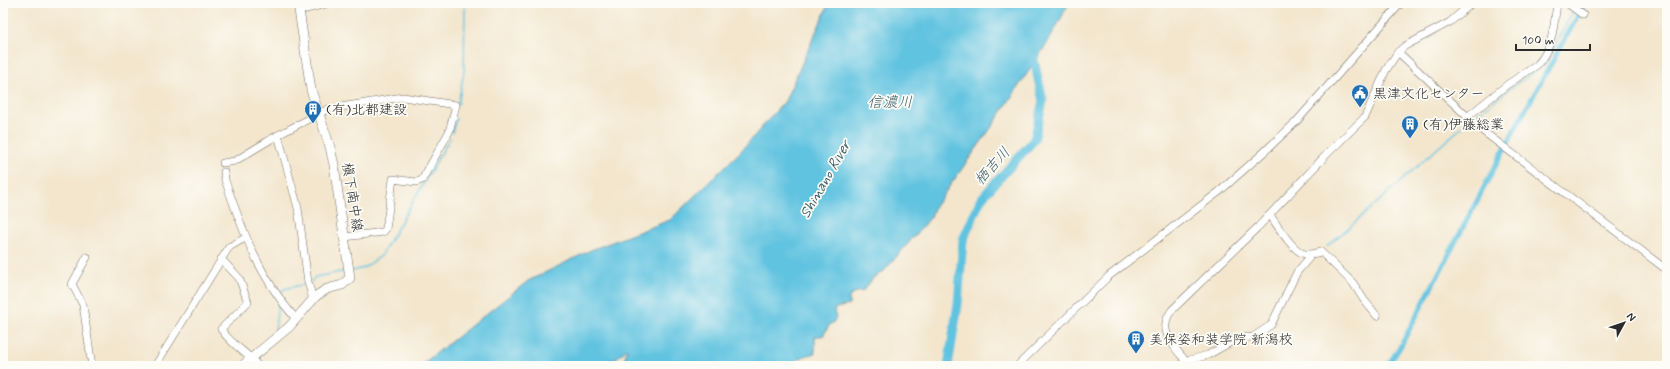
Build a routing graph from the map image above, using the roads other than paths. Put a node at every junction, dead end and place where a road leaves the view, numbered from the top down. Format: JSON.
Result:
{"nodes":[{"id":1,"x":326,"y":3,"type":"edge"},
{"id":2,"x":1401,"y":3,"type":"edge"},
{"id":3,"x":1472,"y":3,"type":"edge"},
{"id":4,"x":1557,"y":3,"type":"edge"},
{"id":5,"x":1567,"y":3,"type":"edge"},
{"id":6,"x":1583,"y":15,"type":"dead end"},
{"id":7,"x":1398,"y":52,"type":"junction"},
{"id":8,"x":319,"y":113,"type":"junction"},
{"id":9,"x":1467,"y":117,"type":"junction"},
{"id":10,"x":278,"y":135,"type":"junction"},
{"id":11,"x":223,"y":163,"type":"dead end"},
{"id":12,"x":224,"y":172,"type":"dead end"},
{"id":13,"x":1270,"y":215,"type":"junction"},
{"id":14,"x":345,"y":237,"type":"junction"},
{"id":15,"x":245,"y":238,"type":"junction"},
{"id":16,"x":1309,"y":254,"type":"junction"},
{"id":17,"x":87,"y":257,"type":"dead end"},
{"id":18,"x":221,"y":259,"type":"junction"},
{"id":19,"x":1667,"y":270,"type":"edge"},
{"id":20,"x":313,"y":300,"type":"junction"},
{"id":21,"x":1377,"y":316,"type":"dead end"},
{"id":22,"x":296,"y":319,"type":"junction"},
{"id":23,"x":252,"y":358,"type":"junction"},
{"id":24,"x":1188,"y":363,"type":"edge"},
{"id":25,"x":92,"y":366,"type":"edge"},
{"id":26,"x":155,"y":366,"type":"edge"},
{"id":27,"x":242,"y":366,"type":"edge"},
{"id":28,"x":258,"y":366,"type":"edge"},
{"id":29,"x":1017,"y":366,"type":"edge"},
{"id":30,"x":1179,"y":366,"type":"edge"}],
"edges":[{"from":1,"to":8,"type":"main road","name":"槇下南中線"},
{"from":2,"to":29,"type":"street"},
{"from":3,"to":7,"type":"street"},
{"from":4,"to":9,"type":"street"},
{"from":5,"to":6,"type":"street"},
{"from":7,"to":9,"type":"street"},
{"from":7,"to":13,"type":"street"},
{"from":8,"to":10,"type":"street"},
{"from":8,"to":14,"type":"main road","name":"槇下南中線"},
{"from":8,"to":14,"type":"street"},
{"from":9,"to":19,"type":"street"},
{"from":10,"to":11,"type":"street"},
{"from":10,"to":20,"type":"street"},
{"from":12,"to":15,"type":"street"},
{"from":13,"to":16,"type":"street"},
{"from":13,"to":24,"type":"street"},
{"from":14,"to":20,"type":"main road","name":"槇下南中線"},
{"from":15,"to":18,"type":"street"},
{"from":15,"to":22,"type":"street"},
{"from":16,"to":21,"type":"street"},
{"from":16,"to":24,"type":"street"},
{"from":17,"to":25,"type":"street"},
{"from":18,"to":23,"type":"street"},
{"from":18,"to":26,"type":"street"},
{"from":20,"to":22,"type":"main road","name":"槇下南中線"},
{"from":22,"to":23,"type":"main road","name":"槇下南中線"},
{"from":23,"to":27,"type":"main road","name":"槇下南中線"},
{"from":23,"to":28,"type":"street"},
{"from":24,"to":30,"type":"street"}]}
